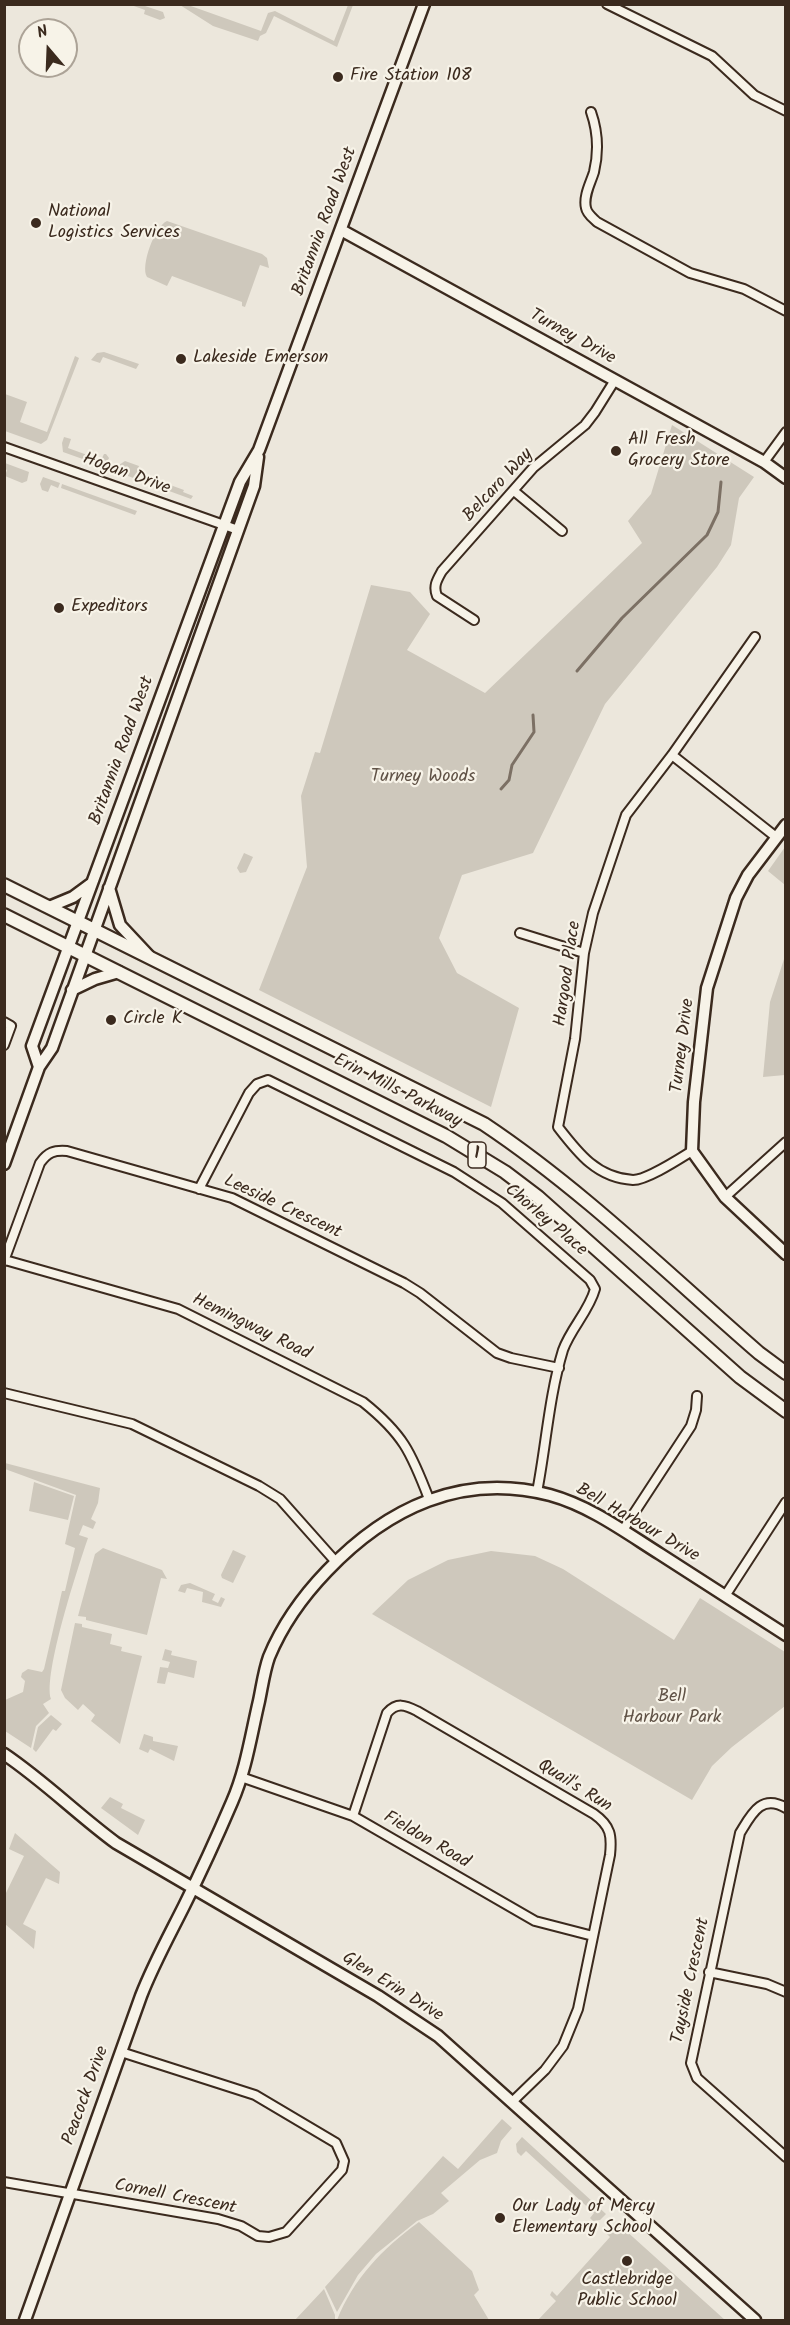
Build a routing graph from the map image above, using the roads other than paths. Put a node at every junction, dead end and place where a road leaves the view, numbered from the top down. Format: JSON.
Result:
{"nodes":[{"id":1,"x":424,"y":4,"type":"edge"},
{"id":2,"x":607,"y":4,"type":"edge"},
{"id":3,"x":786,"y":111,"type":"edge"},
{"id":4,"x":591,"y":112,"type":"dead end"},
{"id":5,"x":341,"y":230,"type":"junction"},
{"id":6,"x":786,"y":311,"type":"edge"},
{"id":7,"x":615,"y":380,"type":"junction"},
{"id":8,"x":786,"y":432,"type":"edge"},
{"id":9,"x":4,"y":447,"type":"edge"},
{"id":10,"x":259,"y":450,"type":"junction"},
{"id":11,"x":765,"y":462,"type":"junction"},
{"id":12,"x":786,"y":478,"type":"edge"},
{"id":13,"x":514,"y":491,"type":"junction"},
{"id":14,"x":224,"y":525,"type":"junction"},
{"id":15,"x":238,"y":530,"type":"junction"},
{"id":16,"x":562,"y":531,"type":"dead end"},
{"id":17,"x":474,"y":620,"type":"dead end"},
{"id":18,"x":755,"y":637,"type":"dead end"},
{"id":19,"x":672,"y":755,"type":"junction"},
{"id":20,"x":786,"y":825,"type":"edge"},
{"id":21,"x":776,"y":837,"type":"junction"},
{"id":22,"x":92,"y":883,"type":"junction"},
{"id":23,"x":4,"y":885,"type":"edge"},
{"id":24,"x":109,"y":888,"type":"junction"},
{"id":25,"x":49,"y":907,"type":"junction"},
{"id":26,"x":4,"y":915,"type":"edge"},
{"id":27,"x":78,"y":921,"type":"junction"},
{"id":28,"x":94,"y":930,"type":"junction"},
{"id":29,"x":520,"y":933,"type":"dead end"},
{"id":30,"x":68,"y":947,"type":"junction"},
{"id":31,"x":584,"y":953,"type":"junction"},
{"id":32,"x":85,"y":955,"type":"junction"},
{"id":33,"x":149,"y":957,"type":"junction"},
{"id":34,"x":119,"y":972,"type":"junction"},
{"id":35,"x":72,"y":990,"type":"junction"},
{"id":36,"x":4,"y":1022,"type":"edge"},
{"id":37,"x":4,"y":1045,"type":"edge"},
{"id":38,"x":39,"y":1067,"type":"junction"},
{"id":39,"x":786,"y":1142,"type":"edge"},
{"id":40,"x":692,"y":1151,"type":"junction"},
{"id":41,"x":4,"y":1164,"type":"edge"},
{"id":42,"x":199,"y":1189,"type":"junction"},
{"id":43,"x":725,"y":1197,"type":"junction"},
{"id":44,"x":786,"y":1254,"type":"edge"},
{"id":45,"x":5,"y":1261,"type":"edge"},
{"id":46,"x":559,"y":1368,"type":"junction"},
{"id":47,"x":786,"y":1373,"type":"edge"},
{"id":48,"x":4,"y":1393,"type":"edge"},
{"id":49,"x":697,"y":1396,"type":"dead end"},
{"id":50,"x":786,"y":1411,"type":"edge"},
{"id":51,"x":537,"y":1492,"type":"junction"},
{"id":52,"x":429,"y":1499,"type":"junction"},
{"id":53,"x":786,"y":1502,"type":"edge"},
{"id":54,"x":623,"y":1530,"type":"junction"},
{"id":55,"x":336,"y":1562,"type":"junction"},
{"id":56,"x":724,"y":1596,"type":"junction"},
{"id":57,"x":786,"y":1635,"type":"edge"},
{"id":58,"x":4,"y":1754,"type":"edge"},
{"id":59,"x":241,"y":1777,"type":"junction"},
{"id":60,"x":786,"y":1808,"type":"edge"},
{"id":61,"x":353,"y":1816,"type":"junction"},
{"id":62,"x":193,"y":1888,"type":"junction"},
{"id":63,"x":593,"y":1936,"type":"junction"},
{"id":64,"x":709,"y":1972,"type":"junction"},
{"id":65,"x":786,"y":1992,"type":"edge"},
{"id":66,"x":122,"y":2052,"type":"junction"},
{"id":67,"x":513,"y":2101,"type":"junction"},
{"id":68,"x":786,"y":2157,"type":"edge"},
{"id":69,"x":4,"y":2181,"type":"edge"},
{"id":70,"x":69,"y":2194,"type":"junction"},
{"id":71,"x":25,"y":2320,"type":"edge"},
{"id":72,"x":755,"y":2320,"type":"edge"}],
"edges":[{"from":1,"to":5,"type":"street","name":"Britannia Road West"},
{"from":2,"to":3,"type":"street"},
{"from":4,"to":6,"type":"street"},
{"from":5,"to":7,"type":"street","name":"Turney Drive"},
{"from":5,"to":10,"type":"street","name":"Britannia Road West"},
{"from":7,"to":11,"type":"street","name":"Turney Drive"},
{"from":7,"to":13,"type":"street","name":"Belcaro Way"},
{"from":8,"to":11,"type":"street"},
{"from":9,"to":14,"type":"street","name":"Hogan Drive"},
{"from":10,"to":14,"type":"street","name":"Britannia Road West"},
{"from":10,"to":15,"type":"street","name":"Britannia Road West"},
{"from":11,"to":12,"type":"street","name":"Turney Drive"},
{"from":13,"to":16,"type":"street"},
{"from":13,"to":17,"type":"street","name":"Belcaro Way"},
{"from":14,"to":15,"type":"street","name":"Hogan Drive"},
{"from":14,"to":22,"type":"street","name":"Britannia Road West"},
{"from":15,"to":24,"type":"street","name":"Britannia Road West"},
{"from":18,"to":19,"type":"street","name":"Hargood Place"},
{"from":19,"to":21,"type":"street"},
{"from":19,"to":31,"type":"street","name":"Hargood Place"},
{"from":20,"to":21,"type":"street","name":"Turney Drive"},
{"from":21,"to":40,"type":"street","name":"Turney Drive"},
{"from":22,"to":25,"type":"street"},
{"from":22,"to":27,"type":"street","name":"Britannia Road West"},
{"from":23,"to":25,"type":"main road","name":"Erin Mills Parkway","number":"1"},
{"from":24,"to":28,"type":"street","name":"Britannia Road West"},
{"from":24,"to":33,"type":"street"},
{"from":25,"to":27,"type":"main road","name":"Erin Mills Parkway","number":"1"},
{"from":26,"to":30,"type":"main road","name":"Erin Mills Parkway","number":"1"},
{"from":27,"to":28,"type":"main road","name":"Erin Mills Parkway","number":"1"},
{"from":27,"to":30,"type":"street","name":"Britannia Road West"},
{"from":28,"to":32,"type":"street","name":"Britannia Road West"},
{"from":28,"to":33,"type":"main road","name":"Erin Mills Parkway","number":"1"},
{"from":29,"to":31,"type":"street"},
{"from":30,"to":32,"type":"main road","name":"Erin Mills Parkway","number":"1"},
{"from":30,"to":38,"type":"street","name":"Britannia Road West"},
{"from":31,"to":40,"type":"street","name":"Hargood Place"},
{"from":32,"to":34,"type":"main road","name":"Erin Mills Parkway","number":"1"},
{"from":32,"to":35,"type":"street","name":"Britannia Road West"},
{"from":33,"to":47,"type":"main road","name":"Erin Mills Parkway","number":"1"},
{"from":34,"to":35,"type":"street"},
{"from":34,"to":50,"type":"main road","name":"Erin Mills Parkway","number":"1"},
{"from":35,"to":38,"type":"street","name":"Britannia Road West"},
{"from":36,"to":37,"type":"street"},
{"from":38,"to":41,"type":"street","name":"Britannia Road West"},
{"from":39,"to":43,"type":"street"},
{"from":40,"to":43,"type":"street"},
{"from":42,"to":45,"type":"street","name":"Leeside Crescent"},
{"from":42,"to":46,"type":"street","name":"Leeside Crescent"},
{"from":42,"to":46,"type":"street","name":"Chorley Place"},
{"from":43,"to":44,"type":"street"},
{"from":45,"to":52,"type":"street","name":"Hemingway Road"},
{"from":46,"to":51,"type":"street","name":"Chorley Place"},
{"from":48,"to":55,"type":"street"},
{"from":49,"to":54,"type":"street"},
{"from":51,"to":52,"type":"street","name":"Bell Harbour Drive"},
{"from":51,"to":54,"type":"street","name":"Bell Harbour Drive"},
{"from":52,"to":55,"type":"street","name":"Bell Harbour Drive"},
{"from":53,"to":56,"type":"street"},
{"from":54,"to":56,"type":"street","name":"Bell Harbour Drive"},
{"from":55,"to":59,"type":"street","name":"Bell Harbour Drive"},
{"from":56,"to":57,"type":"street","name":"Bell Harbour Drive"},
{"from":58,"to":62,"type":"street","name":"Glen Erin Drive"},
{"from":59,"to":61,"type":"street","name":"Fieldon Road"},
{"from":59,"to":62,"type":"street","name":"Bell Harbour Drive"},
{"from":60,"to":64,"type":"street","name":"Tayside Crescent"},
{"from":61,"to":63,"type":"street","name":"Fieldon Road"},
{"from":61,"to":63,"type":"street","name":"Quail's Run"},
{"from":62,"to":66,"type":"street","name":"Peacock Drive"},
{"from":62,"to":67,"type":"street","name":"Glen Erin Drive"},
{"from":63,"to":67,"type":"street","name":"Quail's Run"},
{"from":64,"to":65,"type":"street"},
{"from":64,"to":68,"type":"street","name":"Tayside Crescent"},
{"from":66,"to":70,"type":"street","name":"Peacock Drive"},
{"from":66,"to":70,"type":"street","name":"Cornell Crescent"},
{"from":67,"to":72,"type":"street","name":"Glen Erin Drive"},
{"from":69,"to":70,"type":"street"},
{"from":70,"to":71,"type":"street","name":"Peacock Drive"}]}
